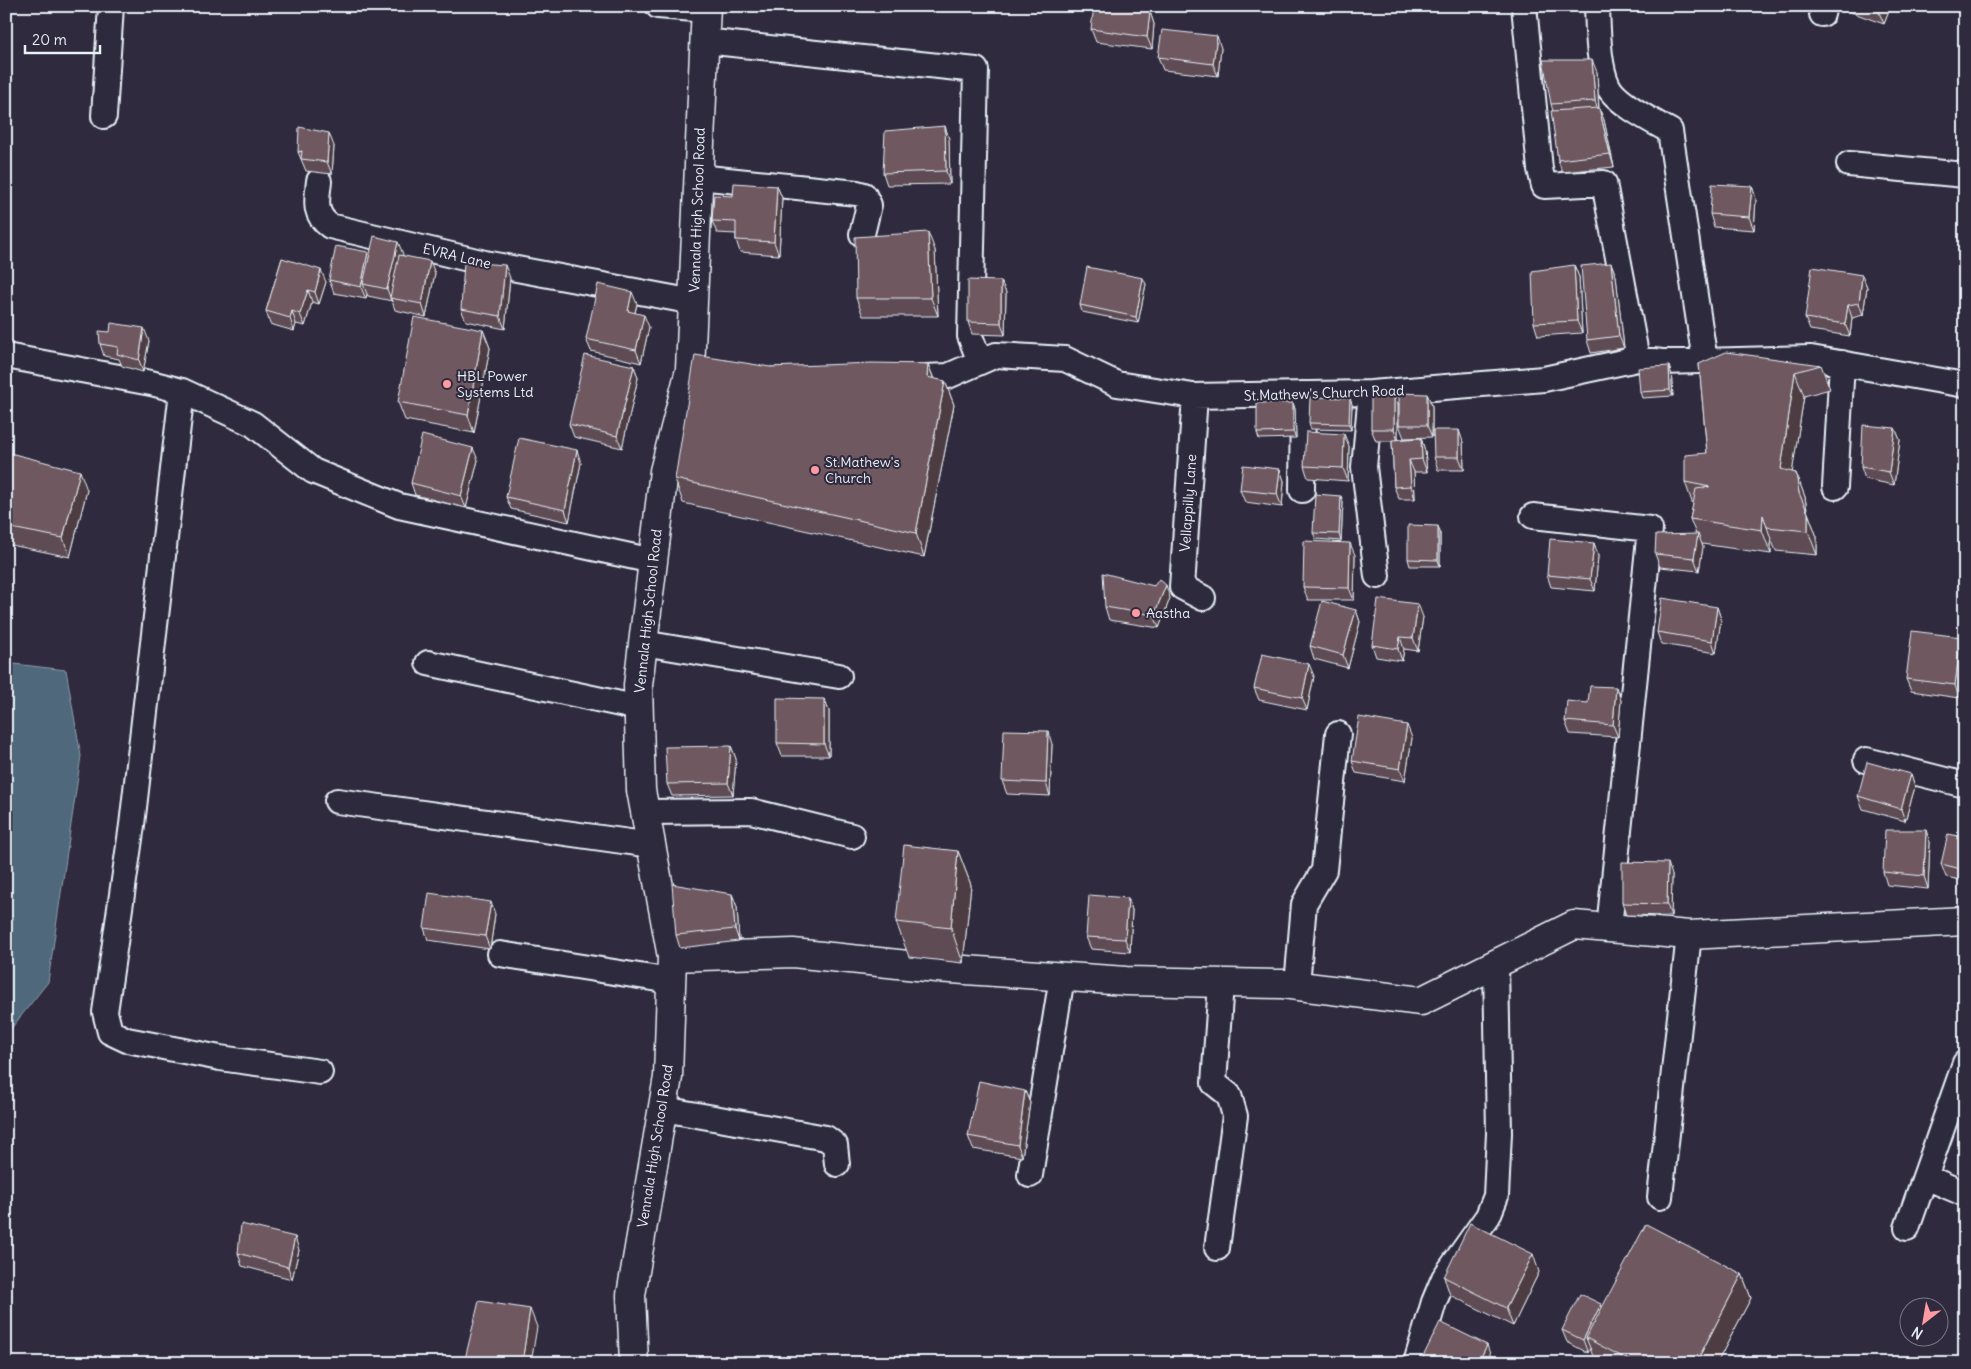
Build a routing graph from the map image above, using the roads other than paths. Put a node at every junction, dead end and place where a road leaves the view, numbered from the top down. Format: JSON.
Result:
{"nodes":[{"id":1,"x":111,"y":6,"type":"edge"},
{"id":2,"x":658,"y":6,"type":"edge"},
{"id":3,"x":1524,"y":6,"type":"edge"},
{"id":4,"x":1597,"y":6,"type":"edge"},
{"id":5,"x":706,"y":8,"type":"edge"},
{"id":6,"x":704,"y":41,"type":"junction"},
{"id":7,"x":104,"y":116,"type":"dead end"},
{"id":8,"x":1849,"y":164,"type":"dead end"},
{"id":9,"x":1965,"y":175,"type":"edge"},
{"id":10,"x":698,"y":177,"type":"junction"},
{"id":11,"x":319,"y":181,"type":"dead end"},
{"id":12,"x":862,"y":234,"type":"dead end"},
{"id":13,"x":694,"y":302,"type":"junction"},
{"id":14,"x":6,"y":356,"type":"edge"},
{"id":15,"x":1637,"y":360,"type":"junction"},
{"id":16,"x":1706,"y":361,"type":"junction"},
{"id":17,"x":980,"y":362,"type":"junction"},
{"id":18,"x":1842,"y":363,"type":"junction"},
{"id":19,"x":880,"y":378,"type":"edge"},
{"id":20,"x":1965,"y":384,"type":"edge"},
{"id":21,"x":182,"y":391,"type":"junction"},
{"id":22,"x":1371,"y":393,"type":"junction"},
{"id":23,"x":1303,"y":394,"type":"junction"},
{"id":24,"x":1195,"y":396,"type":"junction"},
{"id":25,"x":1835,"y":487,"type":"dead end"},
{"id":26,"x":1302,"y":490,"type":"dead end"},
{"id":27,"x":1533,"y":516,"type":"dead end"},
{"id":28,"x":653,"y":560,"type":"junction"},
{"id":29,"x":1376,"y":576,"type":"dead end"},
{"id":30,"x":1203,"y":598,"type":"dead end"},
{"id":31,"x":643,"y":643,"type":"junction"},
{"id":32,"x":428,"y":663,"type":"dead end"},
{"id":33,"x":839,"y":676,"type":"dead end"},
{"id":34,"x":639,"y":708,"type":"junction"},
{"id":35,"x":1338,"y":734,"type":"dead end"},
{"id":36,"x":1866,"y":760,"type":"edge"},
{"id":37,"x":1965,"y":785,"type":"edge"},
{"id":38,"x":338,"y":801,"type":"dead end"},
{"id":39,"x":645,"y":812,"type":"junction"},
{"id":40,"x":852,"y":836,"type":"dead end"},
{"id":41,"x":651,"y":845,"type":"junction"},
{"id":42,"x":1965,"y":921,"type":"edge"},
{"id":43,"x":1609,"y":928,"type":"junction"},
{"id":44,"x":1689,"y":935,"type":"junction"},
{"id":45,"x":500,"y":954,"type":"dead end"},
{"id":46,"x":1496,"y":964,"type":"junction"},
{"id":47,"x":672,"y":969,"type":"junction"},
{"id":48,"x":1062,"y":977,"type":"junction"},
{"id":49,"x":1221,"y":983,"type":"junction"},
{"id":50,"x":1297,"y":985,"type":"junction"},
{"id":51,"x":1965,"y":1064,"type":"edge"},
{"id":52,"x":320,"y":1072,"type":"dead end"},
{"id":53,"x":663,"y":1109,"type":"junction"},
{"id":54,"x":836,"y":1164,"type":"dead end"},
{"id":55,"x":1030,"y":1176,"type":"dead end"},
{"id":56,"x":1926,"y":1177,"type":"junction"},
{"id":57,"x":1965,"y":1194,"type":"edge"},
{"id":58,"x":1660,"y":1197,"type":"dead end"},
{"id":59,"x":1907,"y":1228,"type":"dead end"},
{"id":60,"x":1217,"y":1248,"type":"dead end"},
{"id":61,"x":634,"y":1363,"type":"edge"},
{"id":62,"x":1416,"y":1363,"type":"edge"}],
"edges":[{"from":1,"to":7,"type":"street"},
{"from":2,"to":5,"type":"street"},
{"from":3,"to":15,"type":"street"},
{"from":4,"to":16,"type":"street"},
{"from":5,"to":6,"type":"main road","name":"Vennala High School Road"},
{"from":6,"to":10,"type":"main road","name":"Vennala High School Road"},
{"from":6,"to":17,"type":"street"},
{"from":8,"to":9,"type":"street"},
{"from":10,"to":12,"type":"street"},
{"from":10,"to":13,"type":"main road","name":"Vennala High School Road"},
{"from":11,"to":13,"type":"street","name":"EVRA Lane"},
{"from":13,"to":28,"type":"main road","name":"Vennala High School Road"},
{"from":14,"to":21,"type":"street"},
{"from":15,"to":16,"type":"street","name":"St.Mathew's Church Road"},
{"from":15,"to":22,"type":"street","name":"St.Mathew's Church Road"},
{"from":16,"to":18,"type":"street","name":"St.Mathew's Church Road"},
{"from":17,"to":19,"type":"street","name":"St.Mathew's Church Road"},
{"from":17,"to":24,"type":"street","name":"St.Mathew's Church Road"},
{"from":18,"to":20,"type":"street","name":"St.Mathew's Church Road"},
{"from":18,"to":25,"type":"street"},
{"from":21,"to":28,"type":"street"},
{"from":21,"to":52,"type":"street"},
{"from":22,"to":23,"type":"street","name":"St.Mathew's Church Road"},
{"from":22,"to":29,"type":"street"},
{"from":23,"to":24,"type":"street","name":"St.Mathew's Church Road"},
{"from":23,"to":26,"type":"street"},
{"from":24,"to":30,"type":"street","name":"Vellappilly Lane"},
{"from":27,"to":43,"type":"street"},
{"from":28,"to":31,"type":"main road","name":"Vennala High School Road"},
{"from":31,"to":33,"type":"street"},
{"from":31,"to":34,"type":"main road","name":"Vennala High School Road"},
{"from":32,"to":34,"type":"street"},
{"from":34,"to":39,"type":"main road","name":"Vennala High School Road"},
{"from":35,"to":50,"type":"street"},
{"from":36,"to":37,"type":"street"},
{"from":38,"to":41,"type":"street"},
{"from":39,"to":40,"type":"street"},
{"from":39,"to":41,"type":"main road","name":"Vennala High School Road"},
{"from":41,"to":47,"type":"main road","name":"Vennala High School Road"},
{"from":42,"to":44,"type":"main road"},
{"from":43,"to":44,"type":"main road"},
{"from":43,"to":46,"type":"main road"},
{"from":44,"to":58,"type":"street"},
{"from":45,"to":47,"type":"street"},
{"from":46,"to":50,"type":"main road"},
{"from":46,"to":62,"type":"street"},
{"from":47,"to":48,"type":"main road"},
{"from":47,"to":53,"type":"main road","name":"Vennala High School Road"},
{"from":48,"to":49,"type":"main road"},
{"from":48,"to":55,"type":"street"},
{"from":49,"to":50,"type":"main road"},
{"from":49,"to":60,"type":"street"},
{"from":51,"to":56,"type":"street"},
{"from":53,"to":54,"type":"street"},
{"from":53,"to":61,"type":"main road","name":"Vennala High School Road"},
{"from":56,"to":57,"type":"street"},
{"from":56,"to":59,"type":"street"}]}
